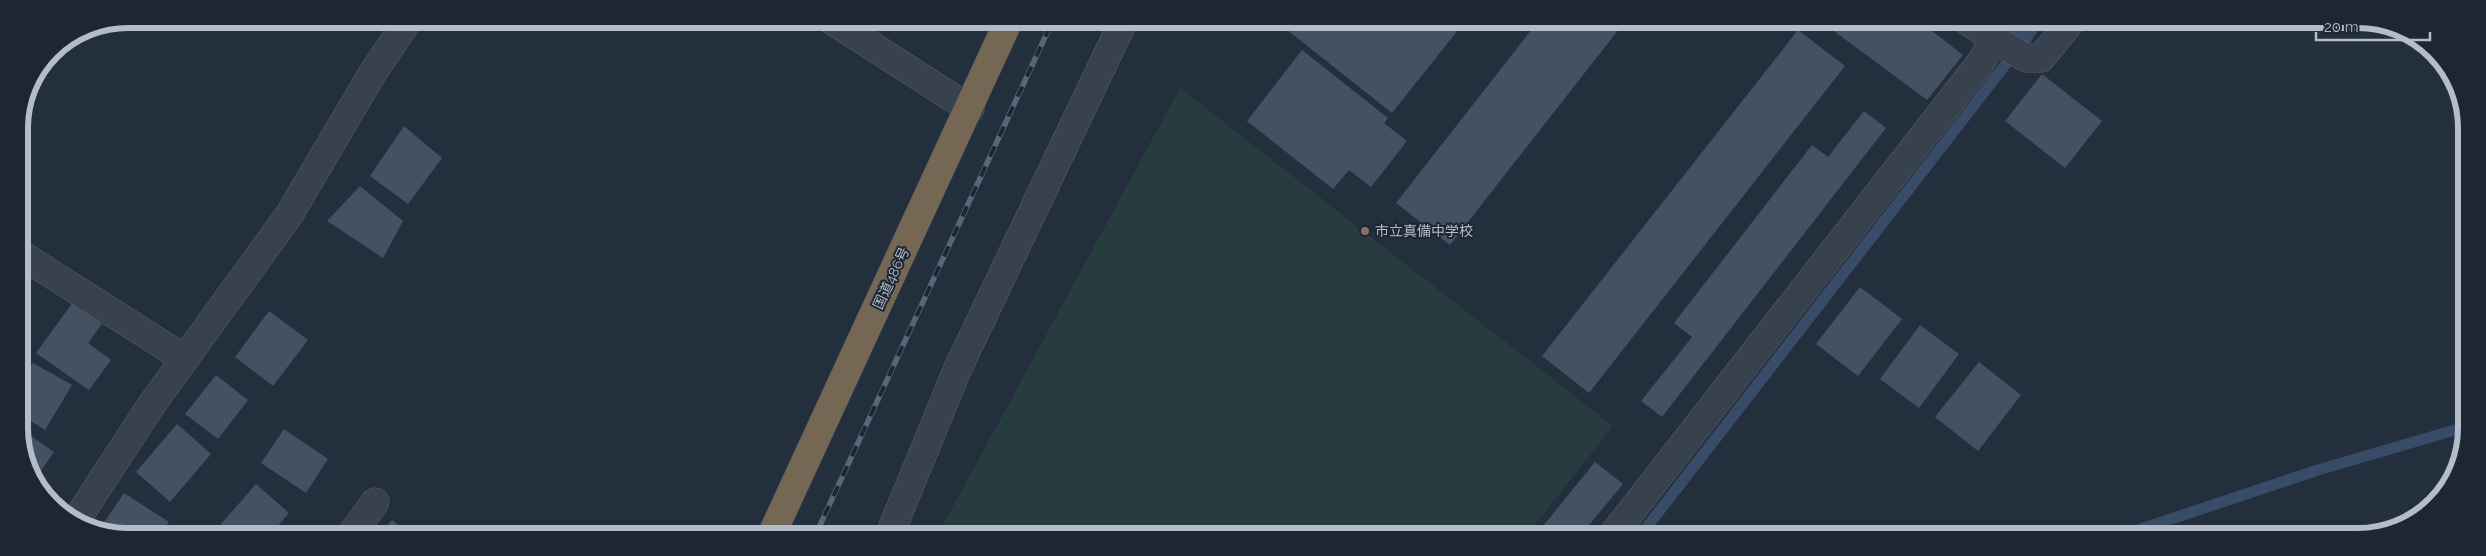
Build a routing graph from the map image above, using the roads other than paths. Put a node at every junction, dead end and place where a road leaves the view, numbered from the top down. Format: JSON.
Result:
{"nodes":[{"id":1,"x":402,"y":28,"type":"edge"},
{"id":2,"x":844,"y":28,"type":"edge"},
{"id":3,"x":1005,"y":28,"type":"edge"},
{"id":4,"x":1120,"y":28,"type":"edge"},
{"id":5,"x":1978,"y":28,"type":"edge"},
{"id":6,"x":2065,"y":28,"type":"edge"},
{"id":7,"x":1999,"y":42,"type":"junction"},
{"id":8,"x":970,"y":109,"type":"junction"},
{"id":9,"x":28,"y":259,"type":"edge"},
{"id":10,"x":185,"y":359,"type":"junction"},
{"id":11,"x":375,"y":502,"type":"dead end"},
{"id":12,"x":79,"y":516,"type":"edge"},
{"id":13,"x":356,"y":528,"type":"edge"},
{"id":14,"x":775,"y":528,"type":"edge"},
{"id":15,"x":892,"y":528,"type":"edge"},
{"id":16,"x":1618,"y":528,"type":"edge"}],
"edges":[{"from":1,"to":10,"type":"street"},
{"from":2,"to":8,"type":"street"},
{"from":3,"to":8,"type":"highway","name":"国道486号"},
{"from":4,"to":15,"type":"street"},
{"from":5,"to":7,"type":"street"},
{"from":6,"to":7,"type":"street"},
{"from":7,"to":16,"type":"street"},
{"from":8,"to":14,"type":"highway","name":"国道486号"},
{"from":9,"to":10,"type":"street"},
{"from":10,"to":12,"type":"street"},
{"from":11,"to":13,"type":"street"}]}
